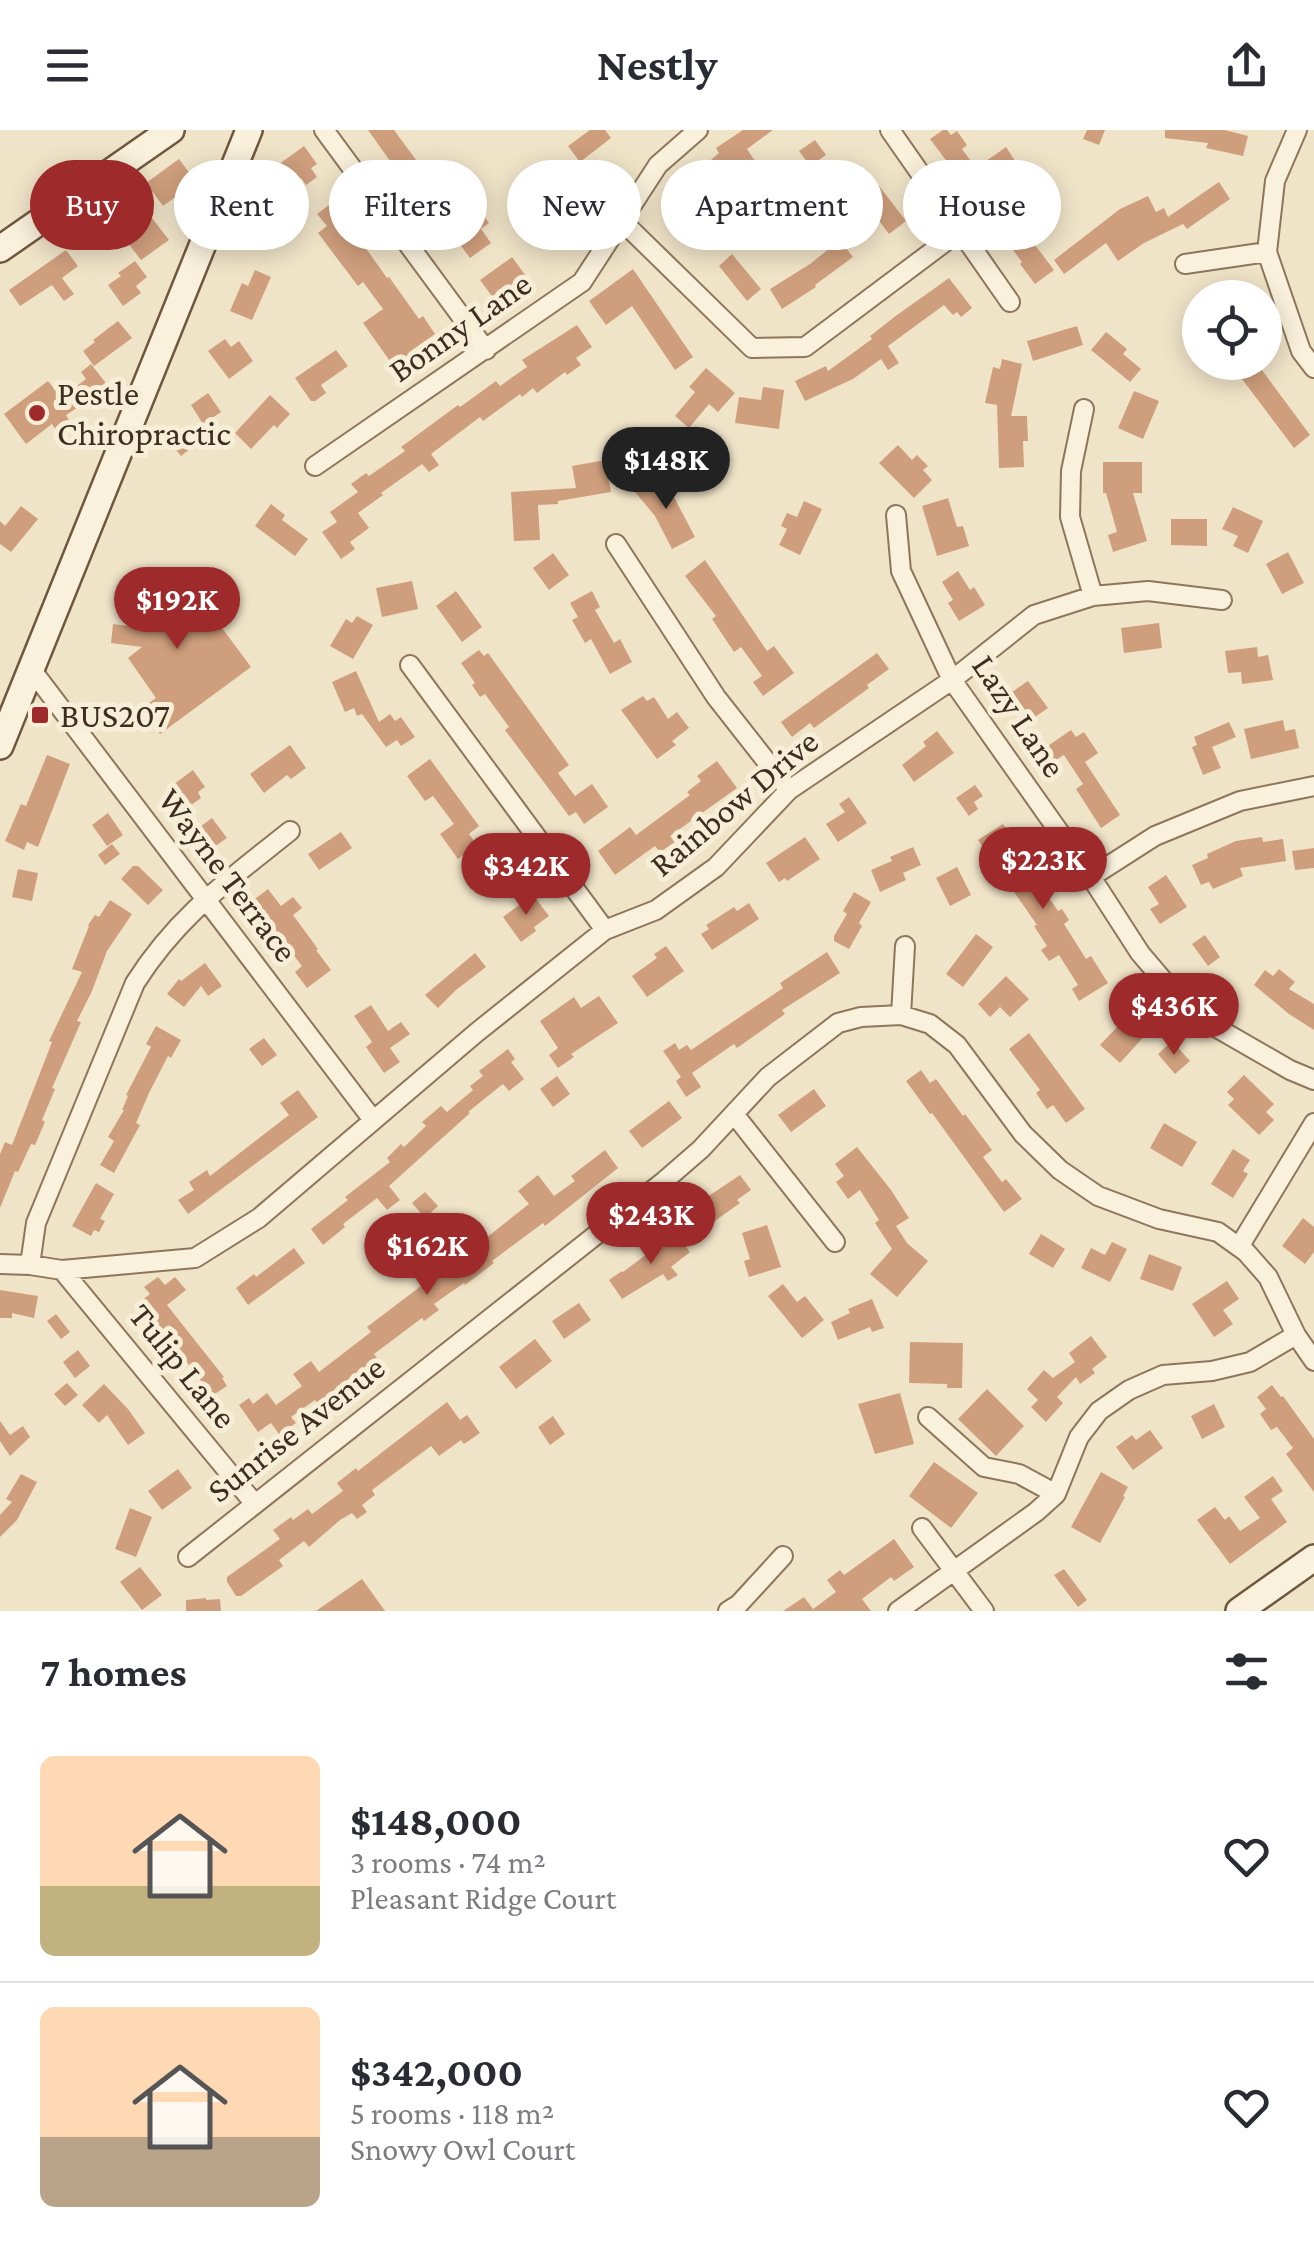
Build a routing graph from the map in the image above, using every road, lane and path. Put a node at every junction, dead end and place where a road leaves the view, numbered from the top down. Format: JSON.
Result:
{"nodes":[{"id":1,"x":171,"y":130,"type":"edge"},
{"id":2,"x":248,"y":130,"type":"edge"},
{"id":3,"x":324,"y":130,"type":"edge"},
{"id":4,"x":698,"y":130,"type":"edge"},
{"id":5,"x":890,"y":130,"type":"edge"},
{"id":6,"x":1297,"y":130,"type":"edge"},
{"id":7,"x":912,"y":160,"type":"edge"},
{"id":8,"x":641,"y":191,"type":"edge"},
{"id":9,"x":641,"y":239,"type":"edge"},
{"id":10,"x":0,"y":249,"type":"edge"},
{"id":11,"x":603,"y":250,"type":"edge"},
{"id":12,"x":935,"y":250,"type":"edge"},
{"id":13,"x":975,"y":250,"type":"edge"},
{"id":14,"x":1268,"y":252,"type":"junction"},
{"id":15,"x":1186,"y":264,"type":"dead end"},
{"id":16,"x":1010,"y":302,"type":"dead end"},
{"id":17,"x":486,"y":350,"type":"junction"},
{"id":18,"x":1314,"y":368,"type":"edge"},
{"id":19,"x":1084,"y":408,"type":"dead end"},
{"id":20,"x":314,"y":466,"type":"dead end"},
{"id":21,"x":896,"y":516,"type":"dead end"},
{"id":22,"x":616,"y":544,"type":"dead end"},
{"id":23,"x":1093,"y":596,"type":"junction"},
{"id":24,"x":1222,"y":600,"type":"dead end"},
{"id":25,"x":410,"y":665,"type":"dead end"},
{"id":26,"x":30,"y":669,"type":"junction"},
{"id":27,"x":952,"y":680,"type":"junction"},
{"id":28,"x":0,"y":746,"type":"edge"},
{"id":29,"x":1314,"y":786,"type":"edge"},
{"id":30,"x":789,"y":790,"type":"junction"},
{"id":31,"x":290,"y":831,"type":"dead end"},
{"id":32,"x":1092,"y":877,"type":"junction"},
{"id":33,"x":205,"y":898,"type":"junction"},
{"id":34,"x":605,"y":930,"type":"junction"},
{"id":35,"x":906,"y":946,"type":"dead end"},
{"id":36,"x":901,"y":1015,"type":"junction"},
{"id":37,"x":1314,"y":1080,"type":"edge"},
{"id":38,"x":734,"y":1114,"type":"junction"},
{"id":39,"x":374,"y":1120,"type":"junction"},
{"id":40,"x":1314,"y":1123,"type":"edge"},
{"id":41,"x":835,"y":1242,"type":"dead end"},
{"id":42,"x":1238,"y":1247,"type":"junction"},
{"id":43,"x":0,"y":1264,"type":"edge"},
{"id":44,"x":30,"y":1265,"type":"junction"},
{"id":45,"x":62,"y":1270,"type":"junction"},
{"id":46,"x":1296,"y":1336,"type":"junction"},
{"id":47,"x":1314,"y":1361,"type":"edge"},
{"id":48,"x":928,"y":1417,"type":"dead end"},
{"id":49,"x":1056,"y":1494,"type":"junction"},
{"id":50,"x":254,"y":1504,"type":"junction"},
{"id":51,"x":922,"y":1528,"type":"dead end"},
{"id":52,"x":783,"y":1556,"type":"dead end"},
{"id":53,"x":188,"y":1558,"type":"dead end"},
{"id":54,"x":1314,"y":1558,"type":"edge"},
{"id":55,"x":953,"y":1570,"type":"junction"},
{"id":56,"x":728,"y":1611,"type":"edge"},
{"id":57,"x":898,"y":1611,"type":"edge"},
{"id":58,"x":984,"y":1611,"type":"edge"},
{"id":59,"x":1240,"y":1611,"type":"edge"}],
"edges":[{"from":1,"to":10,"type":"main road"},
{"from":2,"to":26,"type":"main road"},
{"from":3,"to":17,"type":"street"},
{"from":4,"to":8,"type":"street","name":"Bonny Lane"},
{"from":5,"to":7,"type":"street"},
{"from":6,"to":14,"type":"street"},
{"from":9,"to":12,"type":"street"},
{"from":11,"to":17,"type":"street","name":"Bonny Lane"},
{"from":13,"to":16,"type":"street"},
{"from":14,"to":15,"type":"street"},
{"from":14,"to":18,"type":"street"},
{"from":17,"to":20,"type":"street","name":"Bonny Lane"},
{"from":19,"to":23,"type":"street"},
{"from":21,"to":27,"type":"street","name":"Lazy Lane"},
{"from":22,"to":30,"type":"street"},
{"from":23,"to":24,"type":"street","name":"Rainbow Drive"},
{"from":23,"to":27,"type":"street","name":"Rainbow Drive"},
{"from":25,"to":34,"type":"street"},
{"from":26,"to":28,"type":"main road"},
{"from":26,"to":33,"type":"street","name":"Wayne Terrace"},
{"from":27,"to":30,"type":"street","name":"Rainbow Drive"},
{"from":27,"to":32,"type":"street","name":"Lazy Lane"},
{"from":29,"to":32,"type":"street"},
{"from":30,"to":34,"type":"street","name":"Rainbow Drive"},
{"from":31,"to":33,"type":"street"},
{"from":32,"to":37,"type":"street","name":"Lazy Lane"},
{"from":33,"to":39,"type":"street","name":"Wayne Terrace"},
{"from":33,"to":44,"type":"street"},
{"from":34,"to":39,"type":"street","name":"Rainbow Drive"},
{"from":35,"to":36,"type":"street"},
{"from":36,"to":38,"type":"street","name":"Sunrise Avenue"},
{"from":36,"to":42,"type":"street"},
{"from":38,"to":41,"type":"street"},
{"from":38,"to":50,"type":"street","name":"Sunrise Avenue"},
{"from":39,"to":45,"type":"street","name":"Rainbow Drive"},
{"from":40,"to":42,"type":"street"},
{"from":42,"to":46,"type":"street"},
{"from":43,"to":44,"type":"street","name":"Rainbow Drive"},
{"from":44,"to":45,"type":"street","name":"Rainbow Drive"},
{"from":45,"to":50,"type":"street","name":"Tulip Lane"},
{"from":46,"to":47,"type":"street"},
{"from":46,"to":49,"type":"street"},
{"from":48,"to":49,"type":"street"},
{"from":49,"to":55,"type":"street"},
{"from":50,"to":53,"type":"street","name":"Sunrise Avenue"},
{"from":51,"to":55,"type":"street"},
{"from":52,"to":56,"type":"street"},
{"from":54,"to":59,"type":"main road"},
{"from":55,"to":57,"type":"street"},
{"from":55,"to":58,"type":"street"}]}
